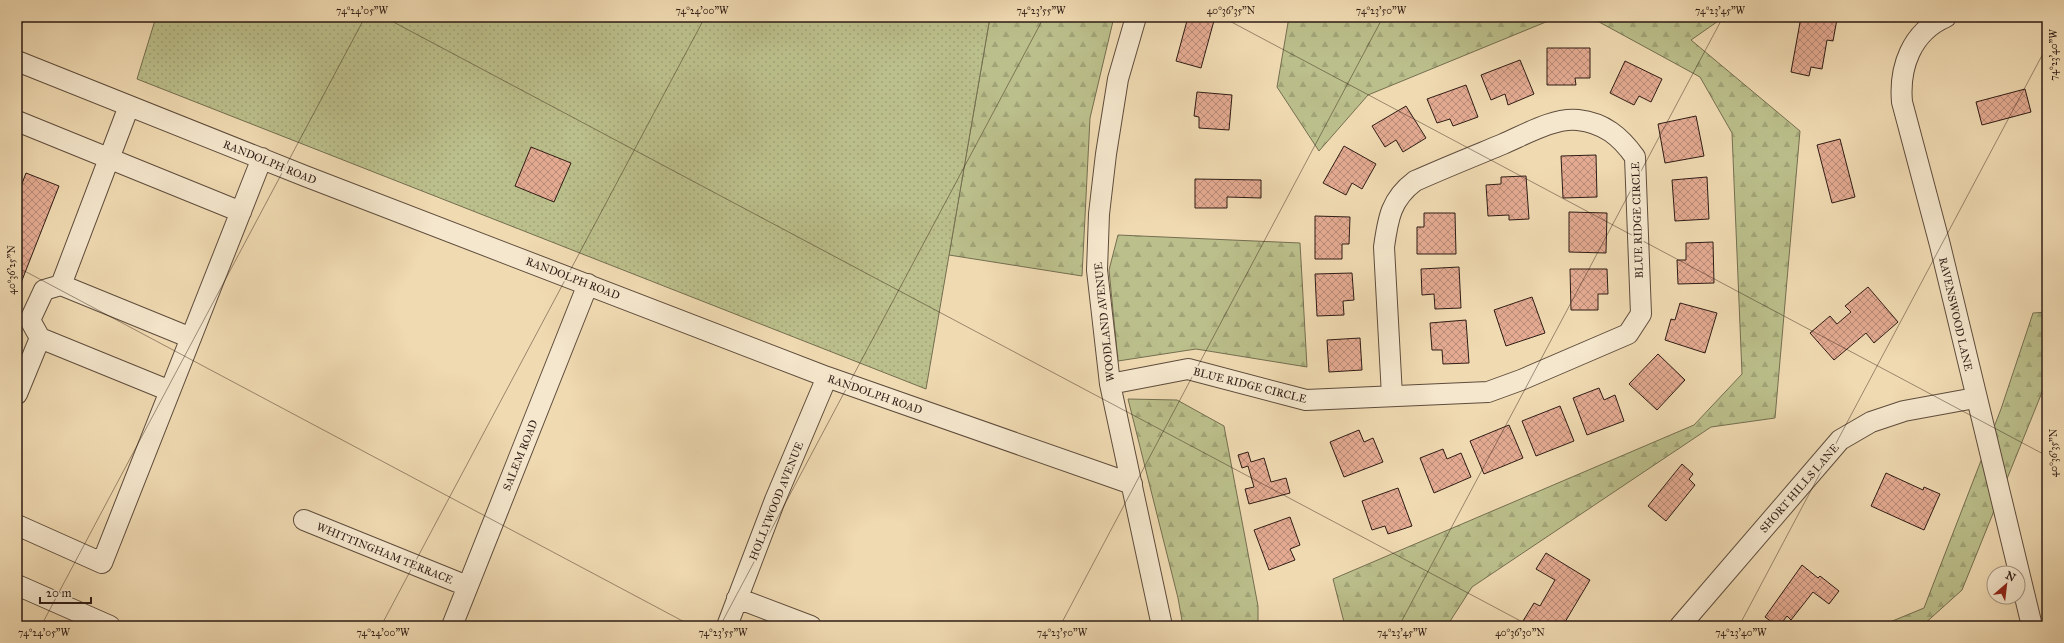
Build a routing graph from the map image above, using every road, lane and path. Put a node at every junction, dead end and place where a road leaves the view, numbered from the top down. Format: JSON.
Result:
{"nodes":[{"id":1,"x":1136,"y":17,"type":"edge"},
{"id":2,"x":1946,"y":17,"type":"edge"},
{"id":3,"x":17,"y":61,"type":"edge"},
{"id":4,"x":130,"y":106,"type":"junction"},
{"id":5,"x":17,"y":120,"type":"edge"},
{"id":6,"x":110,"y":158,"type":"junction"},
{"id":7,"x":262,"y":158,"type":"junction"},
{"id":8,"x":241,"y":212,"type":"junction"},
{"id":9,"x":588,"y":284,"type":"junction"},
{"id":10,"x":61,"y":285,"type":"junction"},
{"id":11,"x":40,"y":338,"type":"junction"},
{"id":12,"x":191,"y":338,"type":"junction"},
{"id":13,"x":827,"y":377,"type":"junction"},
{"id":14,"x":1110,"y":384,"type":"junction"},
{"id":15,"x":170,"y":391,"type":"junction"},
{"id":16,"x":17,"y":394,"type":"edge"},
{"id":17,"x":1392,"y":396,"type":"junction"},
{"id":18,"x":1975,"y":398,"type":"junction"},
{"id":19,"x":1132,"y":484,"type":"junction"},
{"id":20,"x":304,"y":520,"type":"dead end"},
{"id":21,"x":17,"y":525,"type":"edge"},
{"id":22,"x":17,"y":585,"type":"edge"},
{"id":23,"x":467,"y":586,"type":"junction"},
{"id":24,"x":737,"y":598,"type":"junction"},
{"id":25,"x":110,"y":626,"type":"edge"},
{"id":26,"x":452,"y":626,"type":"edge"},
{"id":27,"x":727,"y":626,"type":"edge"},
{"id":28,"x":811,"y":626,"type":"edge"},
{"id":29,"x":1162,"y":626,"type":"edge"},
{"id":30,"x":1680,"y":626,"type":"edge"},
{"id":31,"x":2032,"y":626,"type":"edge"}],
"edges":[{"from":1,"to":14,"type":"street","name":"WOODLAND AVENUE"},
{"from":2,"to":18,"type":"street","name":"RAVENSWOOD LANE"},
{"from":3,"to":4,"type":"street","name":"RANDOLPH ROAD"},
{"from":4,"to":6,"type":"street"},
{"from":4,"to":7,"type":"street","name":"RANDOLPH ROAD"},
{"from":5,"to":6,"type":"street"},
{"from":6,"to":8,"type":"street"},
{"from":6,"to":10,"type":"street"},
{"from":7,"to":8,"type":"street"},
{"from":7,"to":9,"type":"street","name":"RANDOLPH ROAD"},
{"from":8,"to":12,"type":"street"},
{"from":9,"to":13,"type":"street","name":"RANDOLPH ROAD"},
{"from":9,"to":23,"type":"street","name":"SALEM ROAD"},
{"from":10,"to":11,"type":"street"},
{"from":10,"to":12,"type":"street"},
{"from":11,"to":15,"type":"street"},
{"from":11,"to":16,"type":"street"},
{"from":12,"to":15,"type":"street"},
{"from":13,"to":19,"type":"street","name":"RANDOLPH ROAD"},
{"from":13,"to":24,"type":"street","name":"HOLLYWOOD AVENUE"},
{"from":14,"to":17,"type":"street","name":"BLUE RIDGE CIRCLE"},
{"from":14,"to":19,"type":"street","name":"WOODLAND AVENUE"},
{"from":15,"to":21,"type":"street"},
{"from":17,"to":17,"type":"street","name":"BLUE RIDGE CIRCLE"},
{"from":18,"to":30,"type":"street","name":"SHORT HILLS LANE"},
{"from":18,"to":31,"type":"street","name":"RAVENSWOOD LANE"},
{"from":19,"to":29,"type":"street","name":"WOODLAND AVENUE"},
{"from":20,"to":23,"type":"street","name":"WHITTINGHAM TERRACE"},
{"from":22,"to":25,"type":"street"},
{"from":23,"to":26,"type":"street","name":"SALEM ROAD"},
{"from":24,"to":27,"type":"street","name":"HOLLYWOOD AVENUE"},
{"from":24,"to":28,"type":"street"}]}
